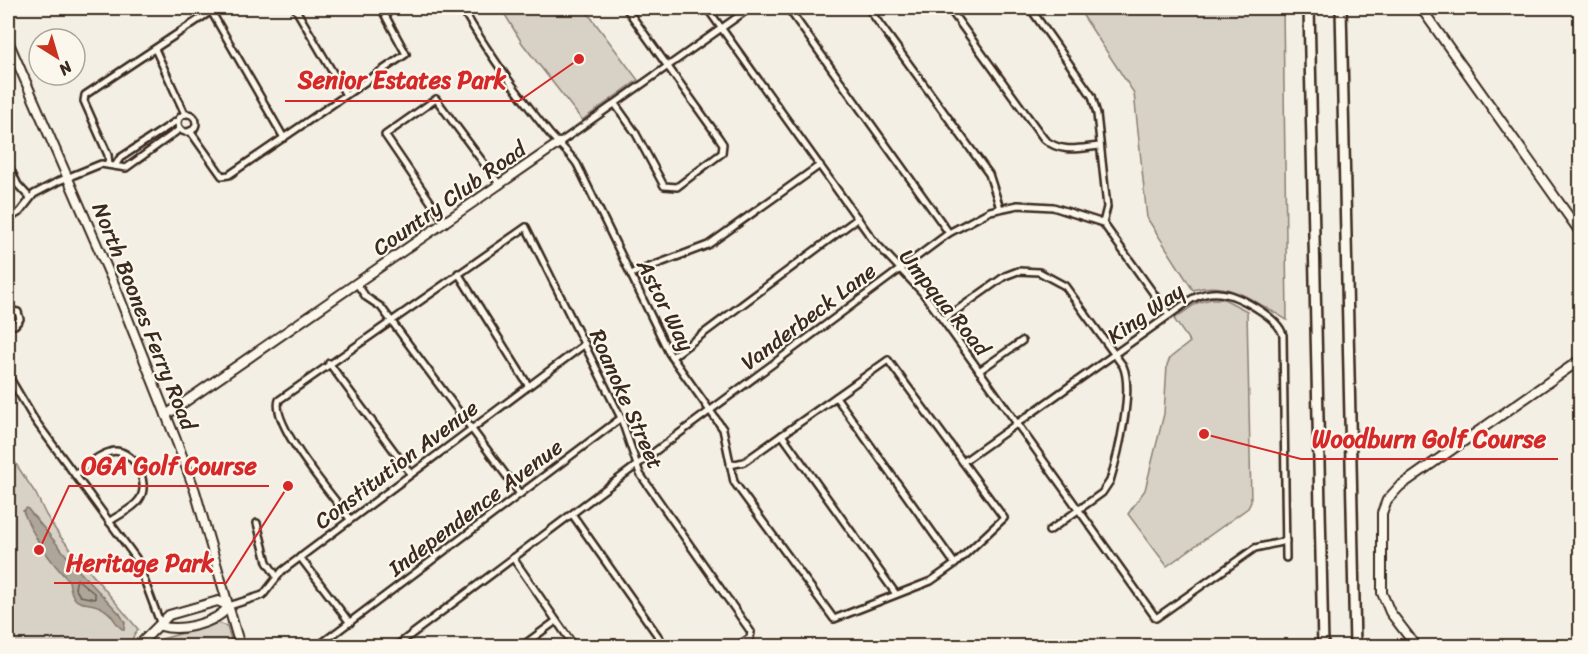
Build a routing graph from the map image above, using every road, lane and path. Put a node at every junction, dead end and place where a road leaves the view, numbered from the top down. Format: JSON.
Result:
{"nodes":[{"id":1,"x":296,"y":8,"type":"edge"},
{"id":2,"x":381,"y":8,"type":"edge"},
{"id":3,"x":462,"y":8,"type":"edge"},
{"id":4,"x":626,"y":8,"type":"edge"},
{"id":5,"x":707,"y":8,"type":"edge"},
{"id":6,"x":750,"y":8,"type":"edge"},
{"id":7,"x":788,"y":8,"type":"edge"},
{"id":8,"x":868,"y":8,"type":"edge"},
{"id":9,"x":949,"y":8,"type":"edge"},
{"id":10,"x":1030,"y":8,"type":"edge"},
{"id":11,"x":1310,"y":8,"type":"edge"},
{"id":12,"x":1341,"y":8,"type":"edge"},
{"id":13,"x":1421,"y":8,"type":"edge"},
{"id":14,"x":214,"y":9,"type":"edge"},
{"id":15,"x":722,"y":28,"type":"junction"},
{"id":16,"x":8,"y":40,"type":"edge"},
{"id":17,"x":155,"y":49,"type":"junction"},
{"id":18,"x":668,"y":65,"type":"junction"},
{"id":19,"x":346,"y":95,"type":"junction"},
{"id":20,"x":615,"y":104,"type":"junction"},
{"id":21,"x":184,"y":114,"type":"junction"},
{"id":22,"x":178,"y":120,"type":"junction"},
{"id":23,"x":180,"y":129,"type":"junction"},
{"id":24,"x":190,"y":131,"type":"junction"},
{"id":25,"x":284,"y":138,"type":"junction"},
{"id":26,"x":559,"y":143,"type":"junction"},
{"id":27,"x":1100,"y":146,"type":"junction"},
{"id":28,"x":8,"y":165,"type":"edge"},
{"id":29,"x":112,"y":165,"type":"junction"},
{"id":30,"x":820,"y":165,"type":"junction"},
{"id":31,"x":67,"y":177,"type":"junction"},
{"id":32,"x":500,"y":185,"type":"junction"},
{"id":33,"x":30,"y":198,"type":"junction"},
{"id":34,"x":1000,"y":208,"type":"junction"},
{"id":35,"x":858,"y":218,"type":"junction"},
{"id":36,"x":8,"y":219,"type":"edge"},
{"id":37,"x":445,"y":223,"type":"junction"},
{"id":38,"x":1103,"y":223,"type":"junction"},
{"id":39,"x":1581,"y":232,"type":"edge"},
{"id":40,"x":949,"y":233,"type":"junction"},
{"id":41,"x":900,"y":269,"type":"junction"},
{"id":42,"x":458,"y":273,"type":"junction"},
{"id":43,"x":631,"y":274,"type":"junction"},
{"id":44,"x":357,"y":284,"type":"junction"},
{"id":45,"x":8,"y":310,"type":"edge"},
{"id":46,"x":1169,"y":315,"type":"junction"},
{"id":47,"x":391,"y":320,"type":"junction"},
{"id":48,"x":943,"y":320,"type":"junction"},
{"id":49,"x":8,"y":325,"type":"edge"},
{"id":50,"x":1022,"y":341,"type":"dead end"},
{"id":51,"x":585,"y":344,"type":"junction"},
{"id":52,"x":1115,"y":354,"type":"junction"},
{"id":53,"x":672,"y":357,"type":"junction"},
{"id":54,"x":1581,"y":360,"type":"edge"},
{"id":55,"x":329,"y":363,"type":"junction"},
{"id":56,"x":979,"y":371,"type":"junction"},
{"id":57,"x":8,"y":375,"type":"edge"},
{"id":58,"x":528,"y":386,"type":"junction"},
{"id":59,"x":836,"y":397,"type":"junction"},
{"id":60,"x":710,"y":410,"type":"junction"},
{"id":61,"x":166,"y":415,"type":"junction"},
{"id":62,"x":621,"y":418,"type":"junction"},
{"id":63,"x":1017,"y":424,"type":"junction"},
{"id":64,"x":471,"y":429,"type":"junction"},
{"id":65,"x":782,"y":435,"type":"junction"},
{"id":66,"x":963,"y":462,"type":"junction"},
{"id":67,"x":638,"y":464,"type":"junction"},
{"id":68,"x":730,"y":465,"type":"junction"},
{"id":69,"x":411,"y":474,"type":"junction"},
{"id":70,"x":75,"y":475,"type":"junction"},
{"id":71,"x":520,"y":494,"type":"junction"},
{"id":72,"x":1079,"y":510,"type":"junction"},
{"id":73,"x":572,"y":514,"type":"junction"},
{"id":74,"x":350,"y":519,"type":"junction"},
{"id":75,"x":109,"y":522,"type":"junction"},
{"id":76,"x":257,"y":523,"type":"dead end"},
{"id":77,"x":1049,"y":531,"type":"dead end"},
{"id":78,"x":1286,"y":541,"type":"junction"},
{"id":79,"x":300,"y":557,"type":"junction"},
{"id":80,"x":513,"y":558,"type":"junction"},
{"id":81,"x":1286,"y":558,"type":"dead end"},
{"id":82,"x":955,"y":564,"type":"junction"},
{"id":83,"x":277,"y":577,"type":"junction"},
{"id":84,"x":896,"y":594,"type":"junction"},
{"id":85,"x":229,"y":606,"type":"junction"},
{"id":86,"x":556,"y":621,"type":"junction"},
{"id":87,"x":350,"y":623,"type":"junction"},
{"id":88,"x":161,"y":626,"type":"junction"},
{"id":89,"x":138,"y":646,"type":"edge"},
{"id":90,"x":240,"y":646,"type":"edge"},
{"id":91,"x":318,"y":646,"type":"edge"},
{"id":92,"x":396,"y":646,"type":"edge"},
{"id":93,"x":522,"y":646,"type":"edge"},
{"id":94,"x":574,"y":646,"type":"edge"},
{"id":95,"x":665,"y":646,"type":"edge"},
{"id":96,"x":737,"y":646,"type":"edge"},
{"id":97,"x":1323,"y":646,"type":"edge"},
{"id":98,"x":1354,"y":646,"type":"edge"},
{"id":99,"x":1416,"y":646,"type":"edge"}],
"edges":[{"from":1,"to":19,"type":"street"},
{"from":2,"to":19,"type":"street"},
{"from":3,"to":26,"type":"street","name":"Astor Way"},
{"from":4,"to":18,"type":"street"},
{"from":5,"to":15,"type":"street","name":"Umpqua Road"},
{"from":6,"to":15,"type":"street","name":"Country Club Road"},
{"from":7,"to":40,"type":"street"},
{"from":8,"to":34,"type":"street"},
{"from":9,"to":27,"type":"street"},
{"from":10,"to":27,"type":"street"},
{"from":11,"to":97,"type":"highway"},
{"from":12,"to":98,"type":"highway"},
{"from":13,"to":39,"type":"main road"},
{"from":14,"to":17,"type":"street"},
{"from":14,"to":25,"type":"street"},
{"from":15,"to":18,"type":"street","name":"Country Club Road"},
{"from":15,"to":30,"type":"street","name":"Umpqua Road"},
{"from":16,"to":31,"type":"main road","name":"North Boones Ferry Road"},
{"from":17,"to":21,"type":"street"},
{"from":17,"to":29,"type":"street"},
{"from":18,"to":20,"type":"street","name":"Country Club Road"},
{"from":18,"to":20,"type":"street"},
{"from":19,"to":25,"type":"street"},
{"from":20,"to":26,"type":"street","name":"Country Club Road"},
{"from":21,"to":22,"type":"street"},
{"from":21,"to":24,"type":"street"},
{"from":22,"to":23,"type":"street"},
{"from":22,"to":29,"type":"street"},
{"from":23,"to":24,"type":"street"},
{"from":23,"to":29,"type":"street"},
{"from":24,"to":25,"type":"street"},
{"from":26,"to":32,"type":"main road","name":"Country Club Road"},
{"from":26,"to":43,"type":"street","name":"Astor Way"},
{"from":27,"to":38,"type":"street"},
{"from":28,"to":33,"type":"street"},
{"from":29,"to":31,"type":"street"},
{"from":30,"to":35,"type":"street","name":"Umpqua Road"},
{"from":30,"to":43,"type":"street"},
{"from":31,"to":33,"type":"street"},
{"from":31,"to":61,"type":"main road","name":"North Boones Ferry Road"},
{"from":32,"to":37,"type":"main road","name":"Country Club Road"},
{"from":32,"to":37,"type":"street"},
{"from":33,"to":36,"type":"street"},
{"from":34,"to":38,"type":"street","name":"Vanderbeck Lane"},
{"from":34,"to":40,"type":"street","name":"Vanderbeck Lane"},
{"from":35,"to":41,"type":"street","name":"Umpqua Road"},
{"from":35,"to":53,"type":"street"},
{"from":37,"to":44,"type":"main road","name":"Country Club Road"},
{"from":38,"to":46,"type":"street"},
{"from":40,"to":41,"type":"street","name":"Vanderbeck Lane"},
{"from":41,"to":48,"type":"street","name":"Umpqua Road"},
{"from":41,"to":60,"type":"street","name":"Vanderbeck Lane"},
{"from":42,"to":47,"type":"street"},
{"from":42,"to":51,"type":"street","name":"Roanoke Street"},
{"from":42,"to":58,"type":"street"},
{"from":43,"to":53,"type":"street","name":"Astor Way"},
{"from":44,"to":47,"type":"street"},
{"from":44,"to":61,"type":"main road","name":"Country Club Road"},
{"from":45,"to":49,"type":"street"},
{"from":46,"to":52,"type":"street","name":"King Way"},
{"from":46,"to":78,"type":"street","name":"King Way"},
{"from":47,"to":55,"type":"street"},
{"from":47,"to":64,"type":"street"},
{"from":48,"to":52,"type":"street"},
{"from":48,"to":56,"type":"street","name":"Umpqua Road"},
{"from":50,"to":56,"type":"street"},
{"from":51,"to":58,"type":"street","name":"Constitution Avenue"},
{"from":51,"to":62,"type":"street","name":"Roanoke Street"},
{"from":52,"to":63,"type":"street","name":"King Way"},
{"from":52,"to":72,"type":"street"},
{"from":53,"to":60,"type":"street","name":"Astor Way"},
{"from":54,"to":99,"type":"main road"},
{"from":55,"to":69,"type":"street"},
{"from":55,"to":74,"type":"street"},
{"from":56,"to":63,"type":"street","name":"Umpqua Road"},
{"from":57,"to":70,"type":"street"},
{"from":58,"to":64,"type":"street","name":"Constitution Avenue"},
{"from":59,"to":65,"type":"street"},
{"from":59,"to":66,"type":"street"},
{"from":59,"to":82,"type":"street"},
{"from":60,"to":67,"type":"street","name":"Vanderbeck Lane"},
{"from":60,"to":68,"type":"street","name":"Astor Way"},
{"from":61,"to":85,"type":"main road","name":"North Boones Ferry Road"},
{"from":62,"to":67,"type":"street","name":"Roanoke Street"},
{"from":62,"to":71,"type":"street","name":"Independence Avenue"},
{"from":63,"to":66,"type":"street","name":"King Way"},
{"from":63,"to":72,"type":"street","name":"Umpqua Road"},
{"from":64,"to":69,"type":"street","name":"Constitution Avenue"},
{"from":64,"to":71,"type":"street"},
{"from":65,"to":68,"type":"street"},
{"from":65,"to":84,"type":"street"},
{"from":66,"to":82,"type":"street"},
{"from":67,"to":73,"type":"street","name":"Vanderbeck Lane"},
{"from":67,"to":96,"type":"street","name":"Roanoke Street"},
{"from":68,"to":84,"type":"street","name":"Astor Way"},
{"from":69,"to":74,"type":"street","name":"Constitution Avenue"},
{"from":70,"to":75,"type":"street"},
{"from":70,"to":75,"type":"street"},
{"from":71,"to":87,"type":"street","name":"Independence Avenue"},
{"from":72,"to":77,"type":"street"},
{"from":72,"to":78,"type":"street","name":"Umpqua Road"},
{"from":73,"to":80,"type":"street","name":"Vanderbeck Lane"},
{"from":73,"to":95,"type":"street"},
{"from":74,"to":79,"type":"street","name":"Constitution Avenue"},
{"from":75,"to":88,"type":"street"},
{"from":76,"to":83,"type":"street"},
{"from":78,"to":81,"type":"street","name":"King Way"},
{"from":79,"to":83,"type":"street","name":"Constitution Avenue"},
{"from":79,"to":87,"type":"street"},
{"from":80,"to":86,"type":"street"},
{"from":80,"to":92,"type":"street","name":"Vanderbeck Lane"},
{"from":82,"to":84,"type":"street"},
{"from":83,"to":85,"type":"street","name":"Constitution Avenue"},
{"from":85,"to":88,"type":"main road"},
{"from":85,"to":88,"type":"main road"},
{"from":85,"to":90,"type":"main road","name":"North Boones Ferry Road"},
{"from":86,"to":93,"type":"street"},
{"from":86,"to":94,"type":"street"},
{"from":87,"to":91,"type":"street","name":"Independence Avenue"},
{"from":88,"to":89,"type":"main road"}]}
